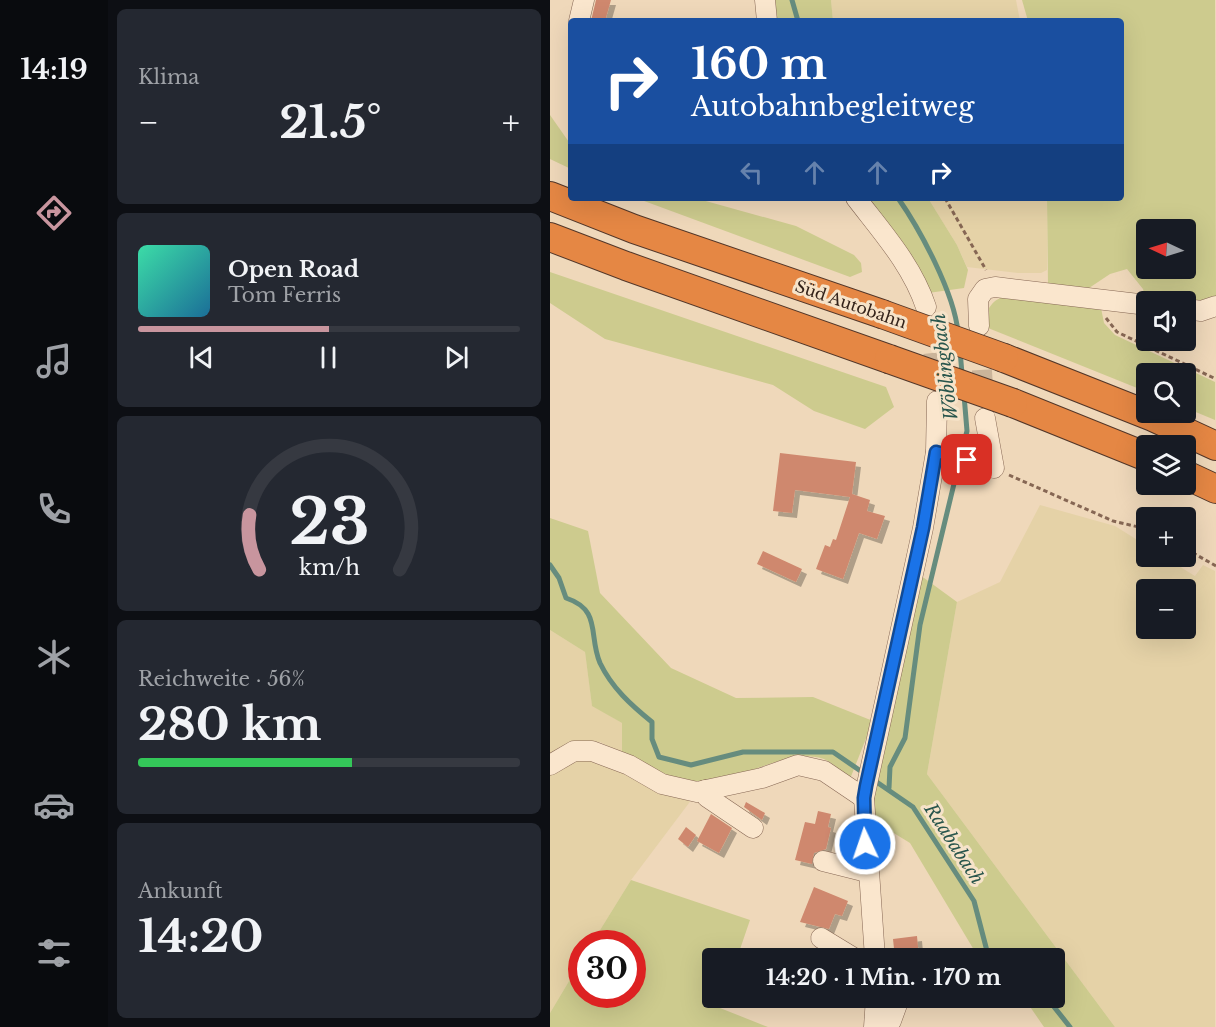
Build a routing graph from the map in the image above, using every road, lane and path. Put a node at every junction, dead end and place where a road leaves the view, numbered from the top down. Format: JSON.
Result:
{"nodes":[{"id":1,"x":584,"y":0,"type":"edge"},
{"id":2,"x":765,"y":0,"type":"edge"},
{"id":3,"x":580,"y":18,"type":"edge"},
{"id":4,"x":766,"y":18,"type":"edge"},
{"id":5,"x":550,"y":196,"type":"edge"},
{"id":6,"x":858,"y":201,"type":"edge"},
{"id":7,"x":947,"y":201,"type":"edge"},
{"id":8,"x":550,"y":237,"type":"edge"},
{"id":9,"x":995,"y":287,"type":"junction"},
{"id":10,"x":1105,"y":301,"type":"junction"},
{"id":11,"x":1136,"y":304,"type":"edge"},
{"id":12,"x":1216,"y":306,"type":"edge"},
{"id":13,"x":926,"y":307,"type":"tunnel mouth"},
{"id":14,"x":1196,"y":310,"type":"edge"},
{"id":15,"x":979,"y":326,"type":"tunnel mouth"},
{"id":16,"x":1216,"y":379,"type":"edge"},
{"id":17,"x":937,"y":401,"type":"tunnel mouth"},
{"id":18,"x":985,"y":418,"type":"tunnel mouth"},
{"id":19,"x":1216,"y":446,"type":"edge"},
{"id":20,"x":939,"y":452,"type":"junction"},
{"id":21,"x":1136,"y":453,"type":"edge"},
{"id":22,"x":994,"y":468,"type":"junction"},
{"id":23,"x":1196,"y":480,"type":"edge"},
{"id":24,"x":1216,"y":489,"type":"edge"},
{"id":25,"x":1136,"y":526,"type":"edge"},
{"id":26,"x":1196,"y":555,"type":"edge"},
{"id":27,"x":1216,"y":566,"type":"edge"},
{"id":28,"x":550,"y":765,"type":"edge"},
{"id":29,"x":705,"y":790,"type":"junction"},
{"id":30,"x":865,"y":792,"type":"junction"},
{"id":31,"x":753,"y":828,"type":"dead end"},
{"id":32,"x":823,"y":861,"type":"dead end"},
{"id":33,"x":867,"y":872,"type":"junction"},
{"id":34,"x":821,"y":938,"type":"dead end"},
{"id":35,"x":838,"y":948,"type":"edge"},
{"id":36,"x":874,"y":948,"type":"edge"},
{"id":37,"x":875,"y":1008,"type":"edge"},
{"id":38,"x":896,"y":1008,"type":"edge"},
{"id":39,"x":874,"y":1027,"type":"edge"},
{"id":40,"x":886,"y":1027,"type":"edge"}],
"edges":[{"from":1,"to":3,"type":"street"},
{"from":2,"to":4,"type":"street"},
{"from":5,"to":19,"type":"highway","name":"Süd Autobahn","bridge":true},
{"from":6,"to":13,"type":"street"},
{"from":7,"to":9,"type":"path"},
{"from":8,"to":21,"type":"highway","bridge":true},
{"from":9,"to":10,"type":"street"},
{"from":9,"to":15,"type":"street"},
{"from":10,"to":11,"type":"street"},
{"from":10,"to":16,"type":"path"},
{"from":12,"to":14,"type":"street"},
{"from":17,"to":20,"type":"street"},
{"from":18,"to":22,"type":"street"},
{"from":20,"to":22,"type":"street"},
{"from":20,"to":30,"type":"street"},
{"from":22,"to":25,"type":"path"},
{"from":23,"to":24,"type":"highway"},
{"from":26,"to":27,"type":"path"},
{"from":28,"to":29,"type":"street"},
{"from":29,"to":30,"type":"street"},
{"from":29,"to":31,"type":"street"},
{"from":30,"to":33,"type":"street"},
{"from":32,"to":33,"type":"street"},
{"from":33,"to":36,"type":"street"},
{"from":34,"to":35,"type":"street"},
{"from":37,"to":39,"type":"street"},
{"from":38,"to":40,"type":"street"}]}
